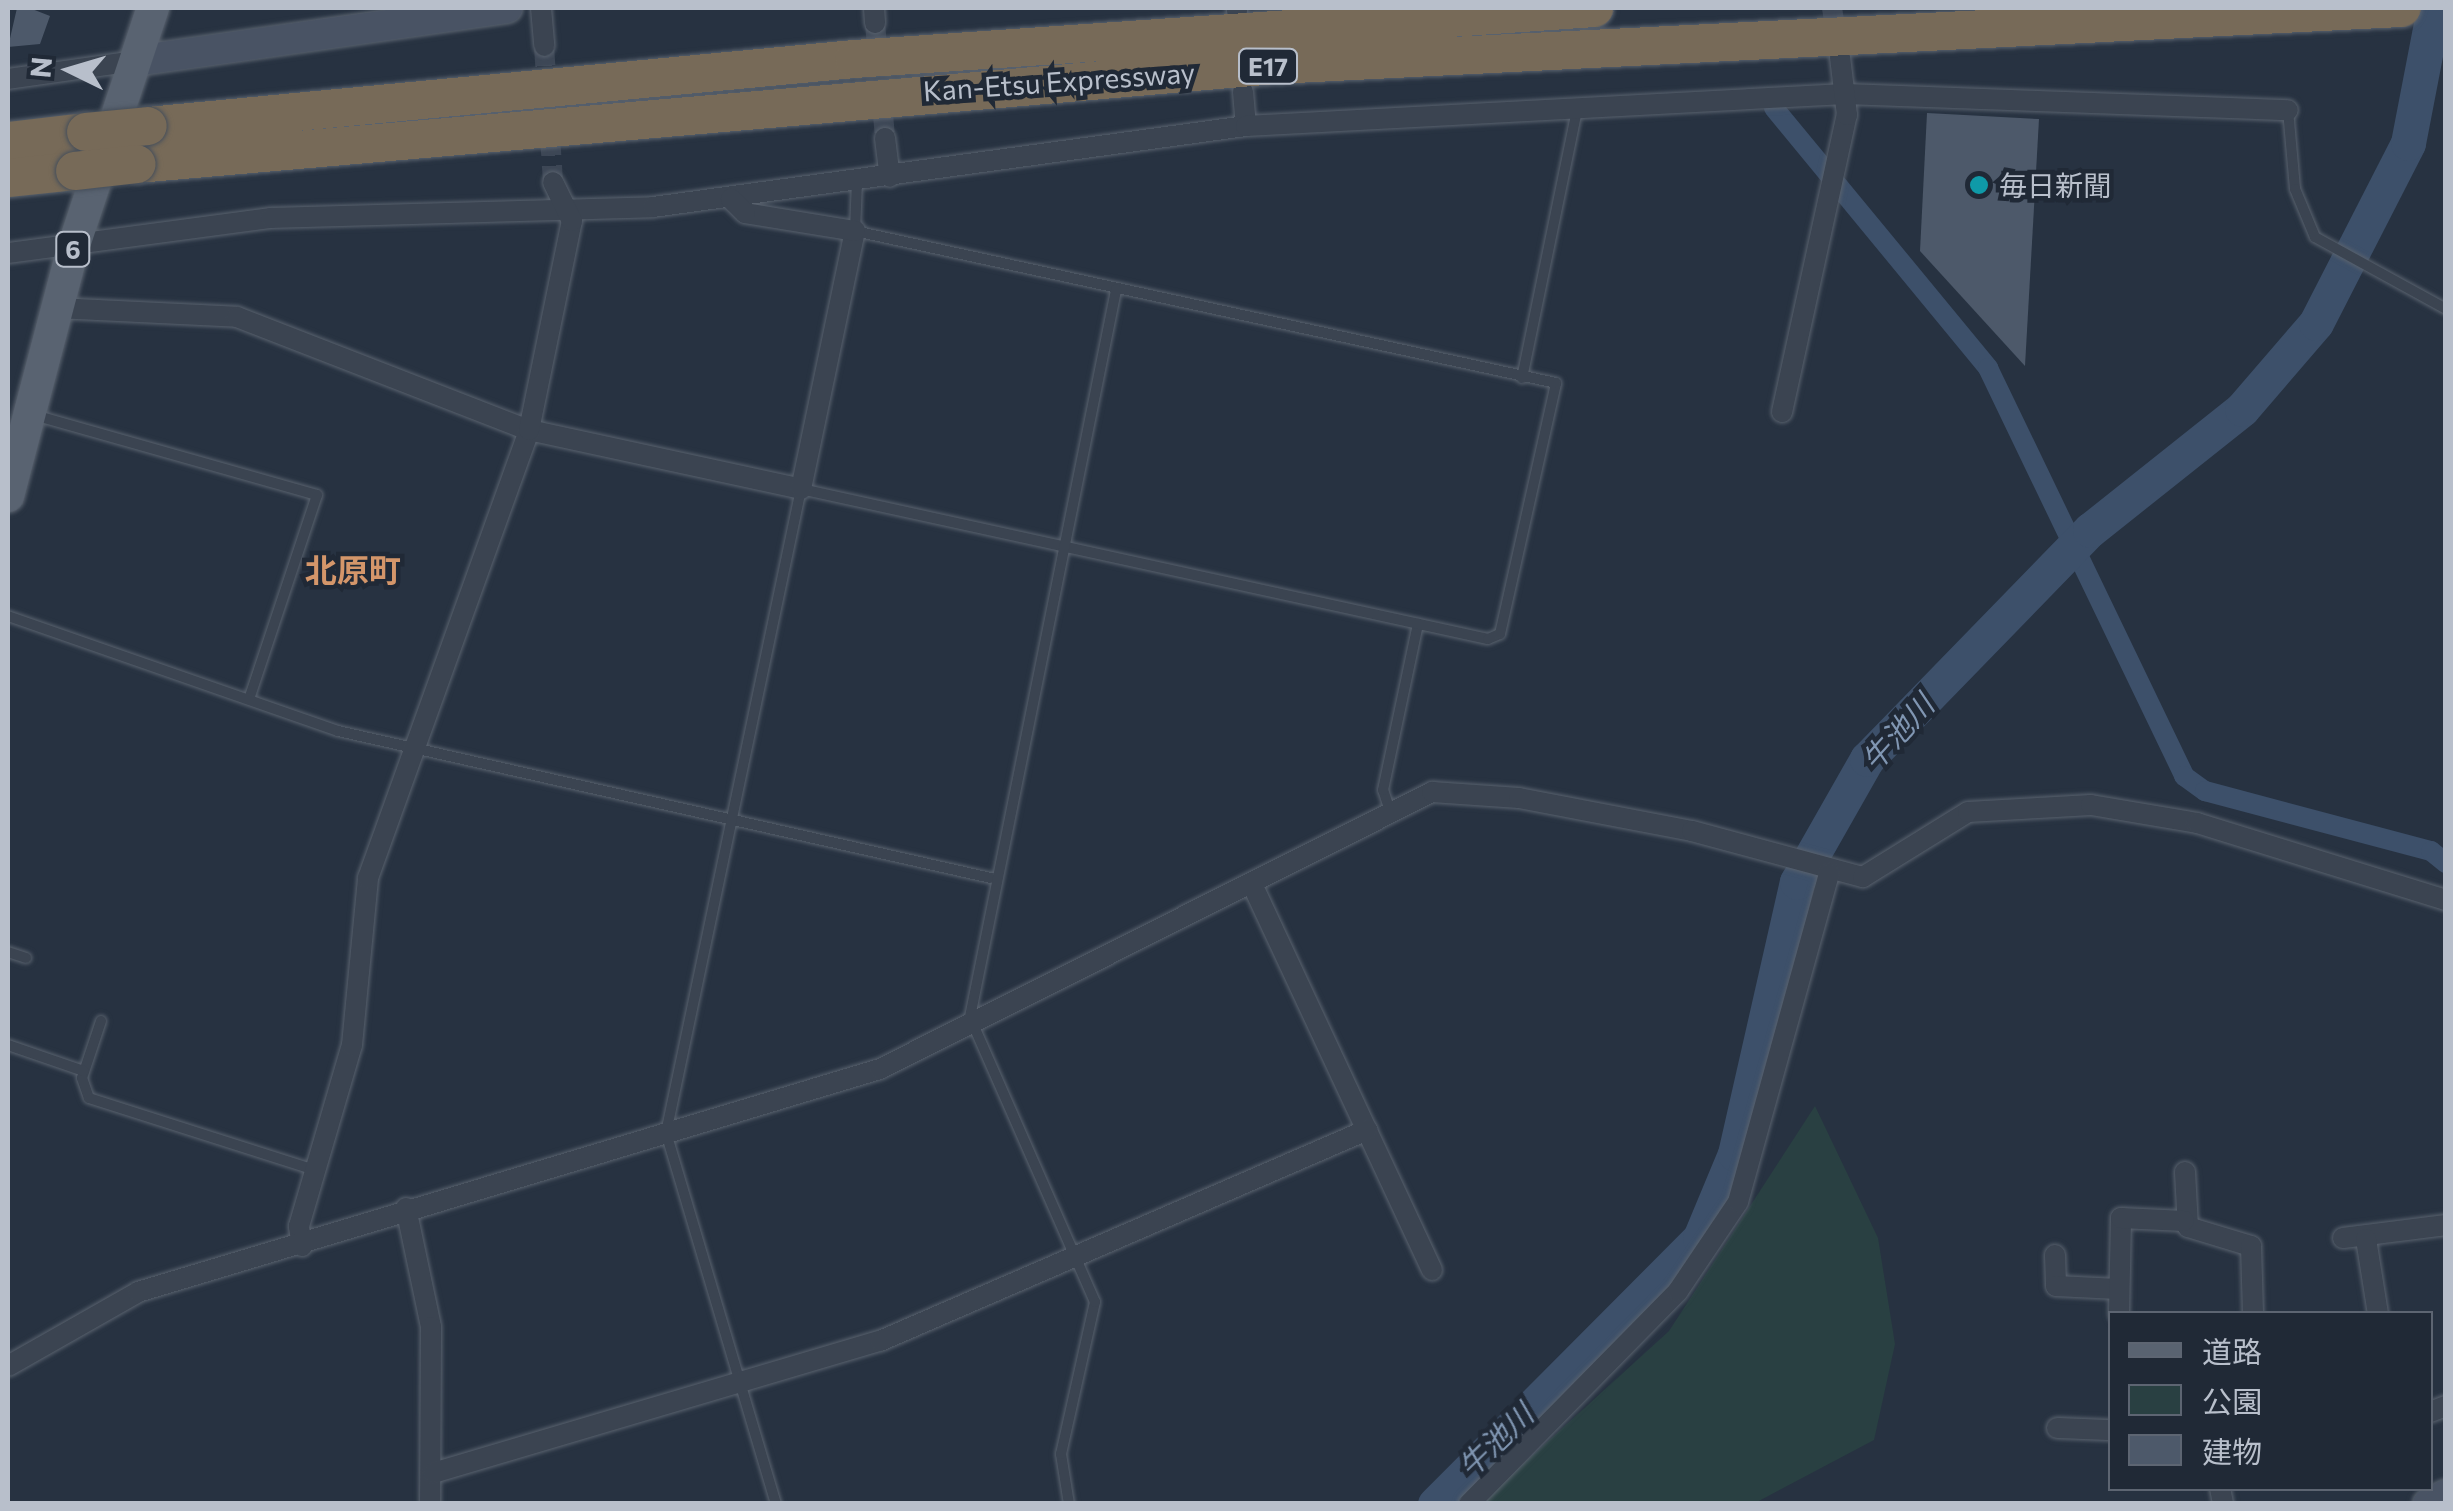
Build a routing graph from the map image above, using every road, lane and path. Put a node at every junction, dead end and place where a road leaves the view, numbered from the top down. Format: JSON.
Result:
{"nodes":[{"id":1,"x":153,"y":8,"type":"edge"},
{"id":2,"x":506,"y":8,"type":"edge"},
{"id":3,"x":541,"y":8,"type":"edge"},
{"id":4,"x":1594,"y":8,"type":"edge"},
{"id":5,"x":2402,"y":8,"type":"edge"},
{"id":6,"x":544,"y":46,"type":"tunnel mouth"},
{"id":7,"x":1840,"y":57,"type":"tunnel mouth"},
{"id":8,"x":135,"y":61,"type":"junction"},
{"id":9,"x":8,"y":79,"type":"edge"},
{"id":10,"x":1243,"y":92,"type":"dead end"},
{"id":11,"x":1846,"y":94,"type":"junction"},
{"id":12,"x":2288,"y":110,"type":"joint"},
{"id":13,"x":1577,"y":111,"type":"junction"},
{"id":14,"x":1246,"y":126,"type":"junction"},
{"id":15,"x":885,"y":138,"type":"tunnel mouth"},
{"id":16,"x":8,"y":141,"type":"edge"},
{"id":17,"x":8,"y":178,"type":"edge"},
{"id":18,"x":890,"y":178,"type":"junction"},
{"id":19,"x":856,"y":181,"type":"junction"},
{"id":20,"x":553,"y":182,"type":"tunnel mouth"},
{"id":21,"x":731,"y":199,"type":"junction"},
{"id":22,"x":563,"y":211,"type":"junction"},
{"id":23,"x":854,"y":231,"type":"junction"},
{"id":24,"x":74,"y":245,"type":"junction"},
{"id":25,"x":8,"y":253,"type":"edge"},
{"id":26,"x":1116,"y":290,"type":"junction"},
{"id":27,"x":56,"y":308,"type":"junction"},
{"id":28,"x":2446,"y":309,"type":"edge"},
{"id":29,"x":1522,"y":378,"type":"junction"},
{"id":30,"x":1782,"y":412,"type":"dead end"},
{"id":31,"x":28,"y":413,"type":"junction"},
{"id":32,"x":529,"y":430,"type":"junction"},
{"id":33,"x":802,"y":489,"type":"junction"},
{"id":34,"x":8,"y":496,"type":"edge"},
{"id":35,"x":1063,"y":544,"type":"junction"},
{"id":36,"x":8,"y":616,"type":"edge"},
{"id":37,"x":1418,"y":624,"type":"junction"},
{"id":38,"x":249,"y":699,"type":"junction"},
{"id":39,"x":410,"y":748,"type":"junction"},
{"id":40,"x":1389,"y":808,"type":"junction"},
{"id":41,"x":731,"y":817,"type":"junction"},
{"id":42,"x":1825,"y":872,"type":"junction"},
{"id":43,"x":990,"y":878,"type":"junction"},
{"id":44,"x":1252,"y":884,"type":"junction"},
{"id":45,"x":2446,"y":900,"type":"edge"},
{"id":46,"x":8,"y":952,"type":"edge"},
{"id":47,"x":26,"y":958,"type":"dead end"},
{"id":48,"x":970,"y":1017,"type":"junction"},
{"id":49,"x":101,"y":1020,"type":"dead end"},
{"id":50,"x":8,"y":1046,"type":"edge"},
{"id":51,"x":84,"y":1071,"type":"junction"},
{"id":52,"x":1366,"y":1130,"type":"junction"},
{"id":53,"x":666,"y":1132,"type":"junction"},
{"id":54,"x":316,"y":1170,"type":"junction"},
{"id":55,"x":2185,"y":1172,"type":"dead end"},
{"id":56,"x":406,"y":1208,"type":"junction"},
{"id":57,"x":2184,"y":1222,"type":"junction"},
{"id":58,"x":2446,"y":1225,"type":"edge"},
{"id":59,"x":2342,"y":1238,"type":"dead end"},
{"id":60,"x":2366,"y":1239,"type":"junction"},
{"id":61,"x":302,"y":1246,"type":"junction"},
{"id":62,"x":2056,"y":1255,"type":"dead end"},
{"id":63,"x":1080,"y":1260,"type":"junction"},
{"id":64,"x":1432,"y":1270,"type":"dead end"},
{"id":65,"x":2118,"y":1289,"type":"junction"},
{"id":66,"x":2119,"y":1311,"type":"edge"},
{"id":67,"x":2254,"y":1311,"type":"edge"},
{"id":68,"x":2378,"y":1311,"type":"edge"},
{"id":69,"x":8,"y":1366,"type":"edge"},
{"id":70,"x":740,"y":1382,"type":"junction"},
{"id":71,"x":2057,"y":1428,"type":"dead end"},
{"id":72,"x":2108,"y":1430,"type":"edge"},
{"id":73,"x":433,"y":1473,"type":"junction"},
{"id":74,"x":2446,"y":1495,"type":"edge"},
{"id":75,"x":430,"y":1504,"type":"edge"},
{"id":76,"x":776,"y":1504,"type":"edge"},
{"id":77,"x":1069,"y":1504,"type":"edge"},
{"id":78,"x":1469,"y":1504,"type":"edge"},
{"id":79,"x":2428,"y":1504,"type":"edge"}],
"edges":[{"from":1,"to":8,"type":"main road","number":"6"},
{"from":2,"to":8,"type":"street"},
{"from":3,"to":6,"type":"street"},
{"from":4,"to":16,"type":"highway","name":"Kan-Etsu Expressway","number":"E17","bridge":true},
{"from":5,"to":17,"type":"highway","name":"Kan-Etsu Expressway","number":"E17","bridge":true},
{"from":7,"to":11,"type":"street"},
{"from":8,"to":9,"type":"street"},
{"from":8,"to":24,"type":"main road","number":"6"},
{"from":10,"to":14,"type":"street"},
{"from":11,"to":12,"type":"street"},
{"from":11,"to":13,"type":"street"},
{"from":11,"to":30,"type":"street"},
{"from":12,"to":28,"type":"lane"},
{"from":13,"to":14,"type":"street"},
{"from":13,"to":29,"type":"lane"},
{"from":14,"to":18,"type":"street"},
{"from":15,"to":18,"type":"street"},
{"from":18,"to":19,"type":"street"},
{"from":19,"to":21,"type":"street"},
{"from":19,"to":23,"type":"lane"},
{"from":20,"to":22,"type":"street"},
{"from":21,"to":22,"type":"street"},
{"from":21,"to":23,"type":"street"},
{"from":22,"to":24,"type":"street"},
{"from":22,"to":32,"type":"street"},
{"from":23,"to":26,"type":"lane"},
{"from":23,"to":33,"type":"street"},
{"from":24,"to":25,"type":"street"},
{"from":24,"to":27,"type":"main road","number":"6"},
{"from":26,"to":29,"type":"lane"},
{"from":26,"to":35,"type":"lane"},
{"from":27,"to":31,"type":"main road","number":"6"},
{"from":27,"to":32,"type":"street"},
{"from":29,"to":37,"type":"lane"},
{"from":31,"to":34,"type":"main road","number":"6"},
{"from":31,"to":38,"type":"lane"},
{"from":32,"to":33,"type":"street"},
{"from":32,"to":39,"type":"street"},
{"from":33,"to":35,"type":"lane"},
{"from":33,"to":41,"type":"lane"},
{"from":35,"to":37,"type":"lane"},
{"from":35,"to":43,"type":"lane"},
{"from":36,"to":38,"type":"lane"},
{"from":37,"to":40,"type":"lane"},
{"from":38,"to":39,"type":"lane"},
{"from":39,"to":41,"type":"lane"},
{"from":39,"to":54,"type":"street"},
{"from":40,"to":42,"type":"street"},
{"from":40,"to":44,"type":"street"},
{"from":41,"to":43,"type":"lane"},
{"from":41,"to":53,"type":"lane"},
{"from":42,"to":45,"type":"street"},
{"from":42,"to":78,"type":"street"},
{"from":43,"to":48,"type":"lane"},
{"from":44,"to":48,"type":"street"},
{"from":44,"to":52,"type":"street"},
{"from":46,"to":47,"type":"lane"},
{"from":48,"to":53,"type":"street"},
{"from":48,"to":63,"type":"lane"},
{"from":49,"to":51,"type":"lane"},
{"from":50,"to":51,"type":"lane"},
{"from":51,"to":54,"type":"lane"},
{"from":52,"to":63,"type":"street"},
{"from":52,"to":64,"type":"street"},
{"from":53,"to":56,"type":"street"},
{"from":53,"to":70,"type":"lane"},
{"from":54,"to":61,"type":"street"},
{"from":55,"to":57,"type":"street"},
{"from":56,"to":61,"type":"street"},
{"from":56,"to":73,"type":"street"},
{"from":57,"to":65,"type":"street"},
{"from":57,"to":67,"type":"street"},
{"from":58,"to":60,"type":"street"},
{"from":59,"to":60,"type":"street"},
{"from":60,"to":68,"type":"street"},
{"from":61,"to":69,"type":"street"},
{"from":62,"to":65,"type":"street"},
{"from":63,"to":70,"type":"street"},
{"from":63,"to":77,"type":"lane"},
{"from":65,"to":66,"type":"street"},
{"from":70,"to":73,"type":"street"},
{"from":70,"to":76,"type":"lane"},
{"from":71,"to":72,"type":"street"},
{"from":73,"to":75,"type":"street"},
{"from":74,"to":79,"type":"street"}]}
